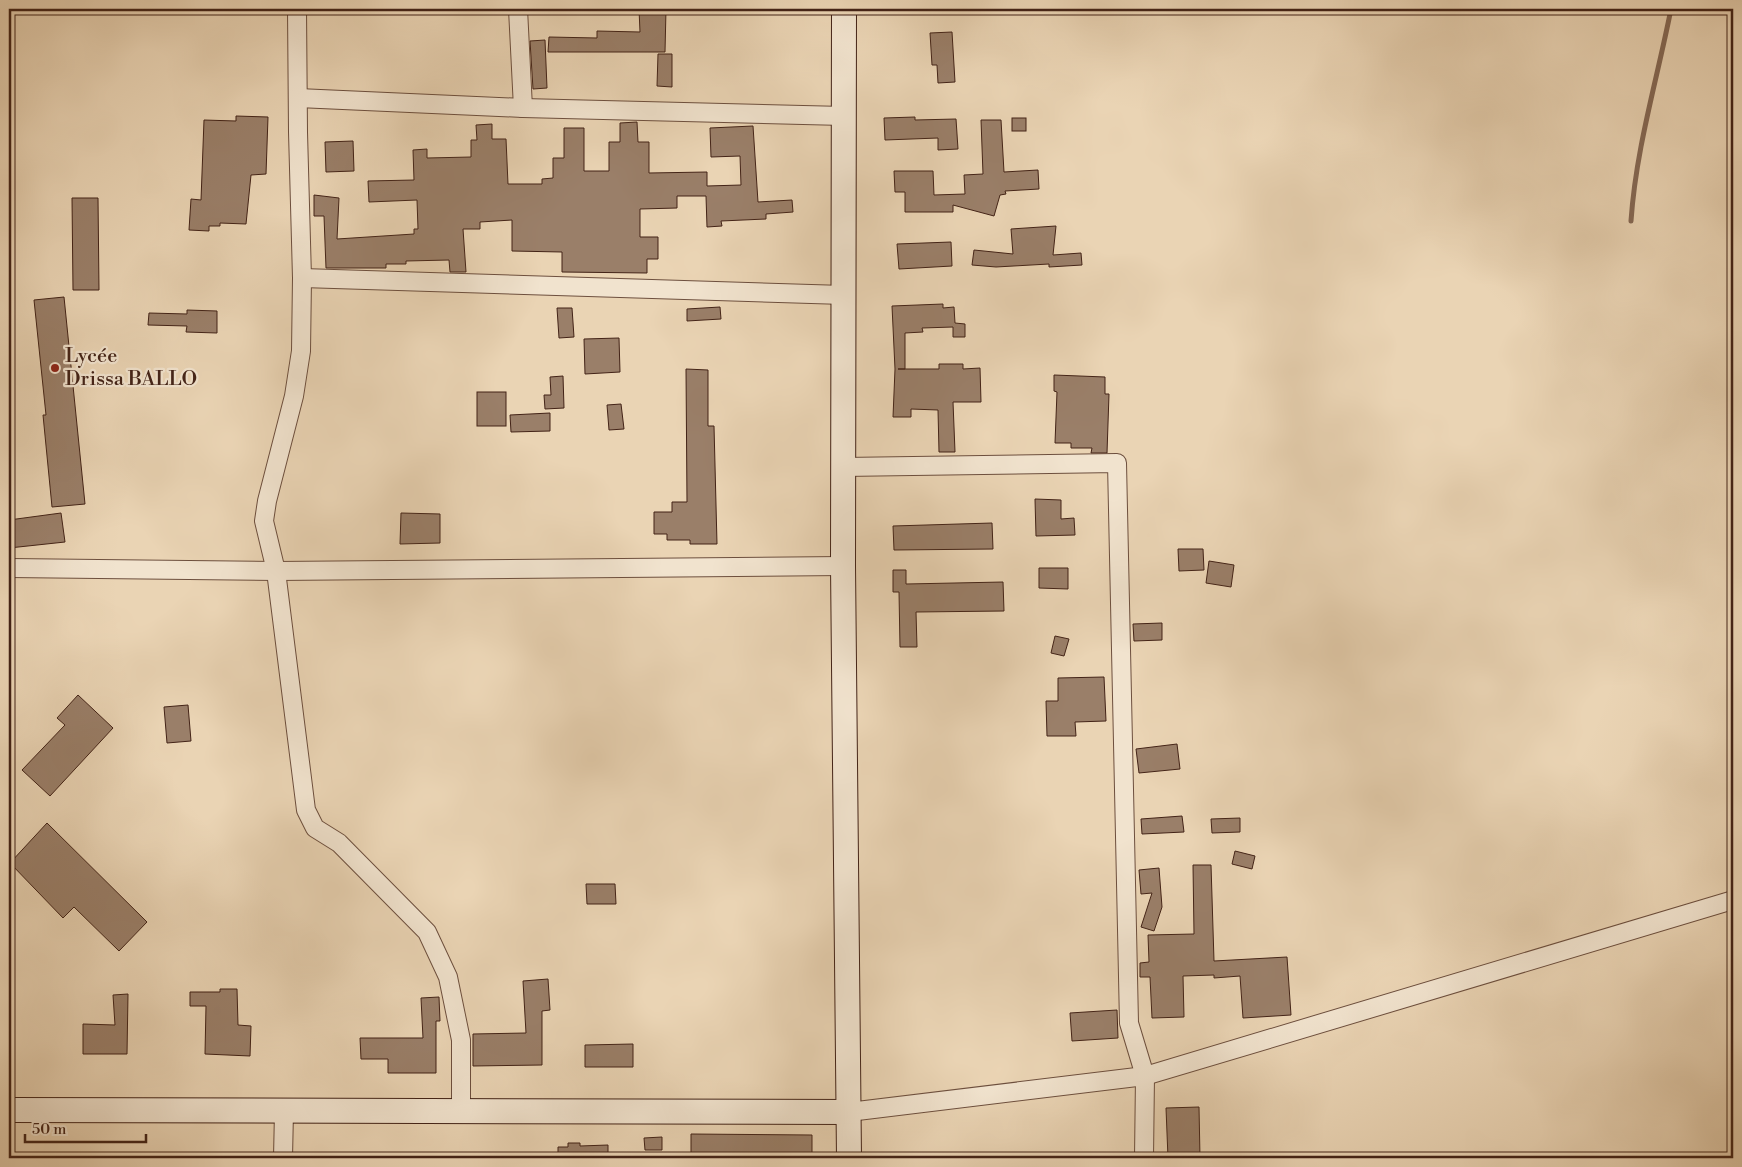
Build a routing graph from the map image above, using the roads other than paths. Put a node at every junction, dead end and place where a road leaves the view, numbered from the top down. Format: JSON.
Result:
{"nodes":[{"id":1,"x":297,"y":9,"type":"edge"},
{"id":2,"x":518,"y":9,"type":"edge"},
{"id":3,"x":844,"y":9,"type":"edge"},
{"id":4,"x":298,"y":98,"type":"junction"},
{"id":5,"x":523,"y":108,"type":"junction"},
{"id":6,"x":844,"y":116,"type":"junction"},
{"id":7,"x":302,"y":278,"type":"junction"},
{"id":8,"x":844,"y":295,"type":"junction"},
{"id":9,"x":843,"y":467,"type":"junction"},
{"id":10,"x":843,"y":566,"type":"junction"},
{"id":11,"x":9,"y":568,"type":"edge"},
{"id":12,"x":276,"y":571,"type":"junction"},
{"id":13,"x":1733,"y":900,"type":"edge"},
{"id":14,"x":1145,"y":1076,"type":"junction"},
{"id":15,"x":9,"y":1110,"type":"edge"},
{"id":16,"x":284,"y":1111,"type":"junction"},
{"id":17,"x":461,"y":1111,"type":"junction"},
{"id":18,"x":849,"y":1112,"type":"junction"},
{"id":19,"x":283,"y":1158,"type":"edge"},
{"id":20,"x":849,"y":1158,"type":"edge"},
{"id":21,"x":1144,"y":1158,"type":"edge"}],
"edges":[{"from":1,"to":4,"type":"street"},
{"from":2,"to":5,"type":"street"},
{"from":3,"to":6,"type":"street"},
{"from":4,"to":5,"type":"street"},
{"from":4,"to":7,"type":"street"},
{"from":5,"to":6,"type":"street"},
{"from":6,"to":8,"type":"street"},
{"from":7,"to":8,"type":"street"},
{"from":7,"to":12,"type":"street"},
{"from":8,"to":9,"type":"street"},
{"from":9,"to":10,"type":"street"},
{"from":9,"to":14,"type":"street"},
{"from":10,"to":12,"type":"street"},
{"from":10,"to":18,"type":"street"},
{"from":11,"to":12,"type":"street"},
{"from":12,"to":17,"type":"street"},
{"from":13,"to":14,"type":"street"},
{"from":14,"to":18,"type":"street"},
{"from":14,"to":21,"type":"street"},
{"from":15,"to":16,"type":"street"},
{"from":16,"to":17,"type":"street"},
{"from":16,"to":19,"type":"street"},
{"from":17,"to":18,"type":"street"},
{"from":18,"to":20,"type":"street"}]}
